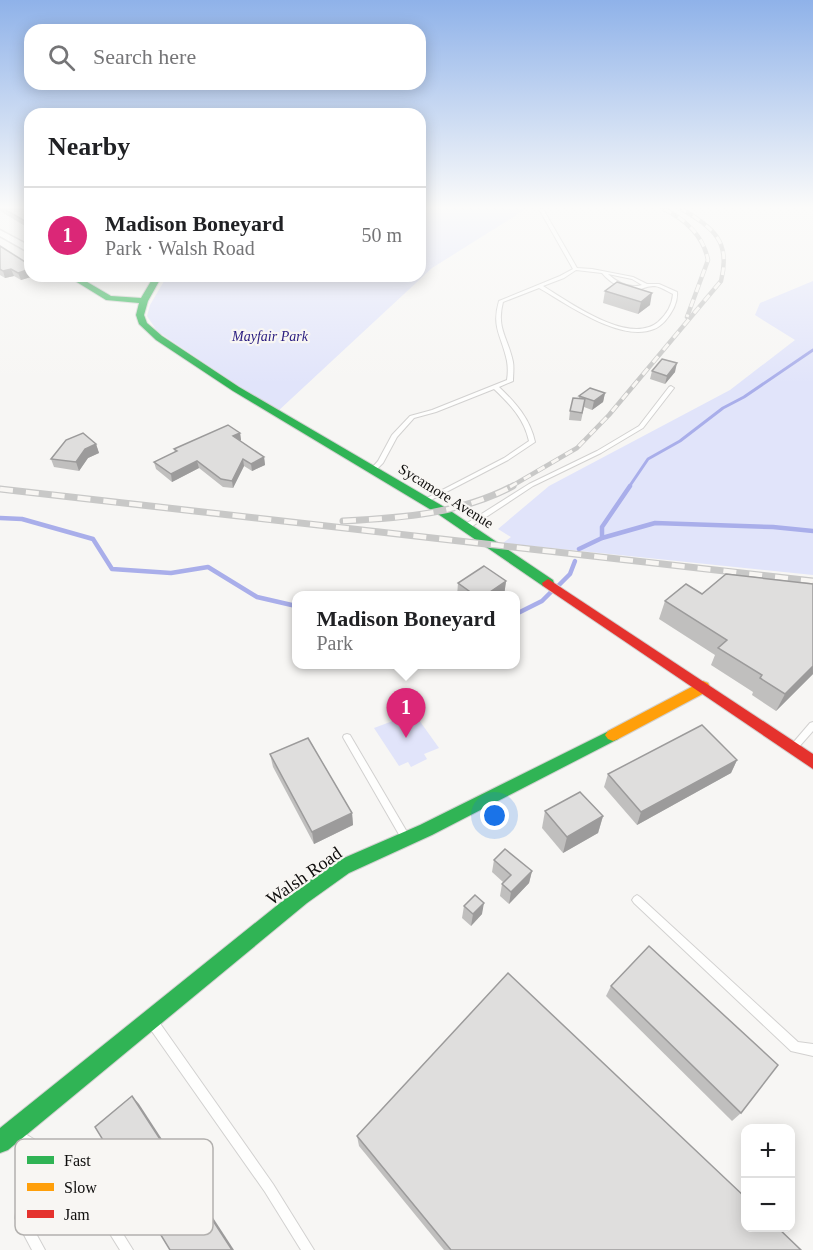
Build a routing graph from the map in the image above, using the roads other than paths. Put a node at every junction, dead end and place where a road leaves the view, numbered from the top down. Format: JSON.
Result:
{"nodes":[{"id":1,"x":575,"y":269,"type":"joint"},
{"id":2,"x":604,"y":273,"type":"junction"},
{"id":3,"x":81,"y":282,"type":"edge"},
{"id":4,"x":155,"y":282,"type":"edge"},
{"id":5,"x":646,"y":285,"type":"junction"},
{"id":6,"x":540,"y":286,"type":"junction"},
{"id":7,"x":144,"y":301,"type":"junction"},
{"id":8,"x":495,"y":387,"type":"junction"},
{"id":9,"x":671,"y":388,"type":"dead end"},
{"id":10,"x":373,"y":470,"type":"junction"},
{"id":11,"x":426,"y":501,"type":"junction"},
{"id":12,"x":466,"y":527,"type":"junction"},
{"id":13,"x":703,"y":687,"type":"junction"},
{"id":14,"x":813,"y":725,"type":"edge"},
{"id":15,"x":347,"y":737,"type":"dead end"},
{"id":16,"x":794,"y":748,"type":"junction"},
{"id":17,"x":813,"y":762,"type":"edge"},
{"id":18,"x":406,"y":838,"type":"junction"},
{"id":19,"x":638,"y":900,"type":"dead end"},
{"id":20,"x":151,"y":1019,"type":"junction"},
{"id":21,"x":813,"y":1050,"type":"edge"},
{"id":22,"x":12,"y":1132,"type":"junction"},
{"id":23,"x":23,"y":1139,"type":"edge"},
{"id":24,"x":0,"y":1142,"type":"edge"},
{"id":25,"x":31,"y":1235,"type":"edge"},
{"id":26,"x":118,"y":1235,"type":"edge"},
{"id":27,"x":39,"y":1250,"type":"edge"},
{"id":28,"x":127,"y":1250,"type":"edge"},
{"id":29,"x":308,"y":1250,"type":"edge"}],
"edges":[{"from":1,"to":2,"type":"lane"},
{"from":1,"to":6,"type":"lane"},
{"from":2,"to":5,"type":"lane"},
{"from":2,"to":5,"type":"lane"},
{"from":3,"to":7,"type":"street"},
{"from":4,"to":7,"type":"street"},
{"from":5,"to":6,"type":"lane"},
{"from":6,"to":8,"type":"lane"},
{"from":7,"to":10,"type":"street","name":"Sycamore Avenue"},
{"from":8,"to":10,"type":"lane"},
{"from":8,"to":11,"type":"lane"},
{"from":9,"to":12,"type":"lane"},
{"from":10,"to":11,"type":"street","name":"Sycamore Avenue"},
{"from":11,"to":12,"type":"street","name":"Sycamore Avenue"},
{"from":12,"to":13,"type":"street","name":"Sycamore Avenue"},
{"from":13,"to":16,"type":"street","name":"Sycamore Avenue"},
{"from":13,"to":18,"type":"street","name":"Walsh Road"},
{"from":14,"to":16,"type":"lane"},
{"from":15,"to":18,"type":"lane"},
{"from":16,"to":17,"type":"street","name":"Sycamore Avenue"},
{"from":18,"to":20,"type":"street","name":"Walsh Road"},
{"from":19,"to":21,"type":"lane"},
{"from":20,"to":22,"type":"street","name":"Walsh Road"},
{"from":20,"to":29,"type":"lane"},
{"from":22,"to":23,"type":"lane"},
{"from":22,"to":24,"type":"street","name":"Walsh Road"},
{"from":25,"to":27,"type":"lane"},
{"from":26,"to":28,"type":"lane"}]}
